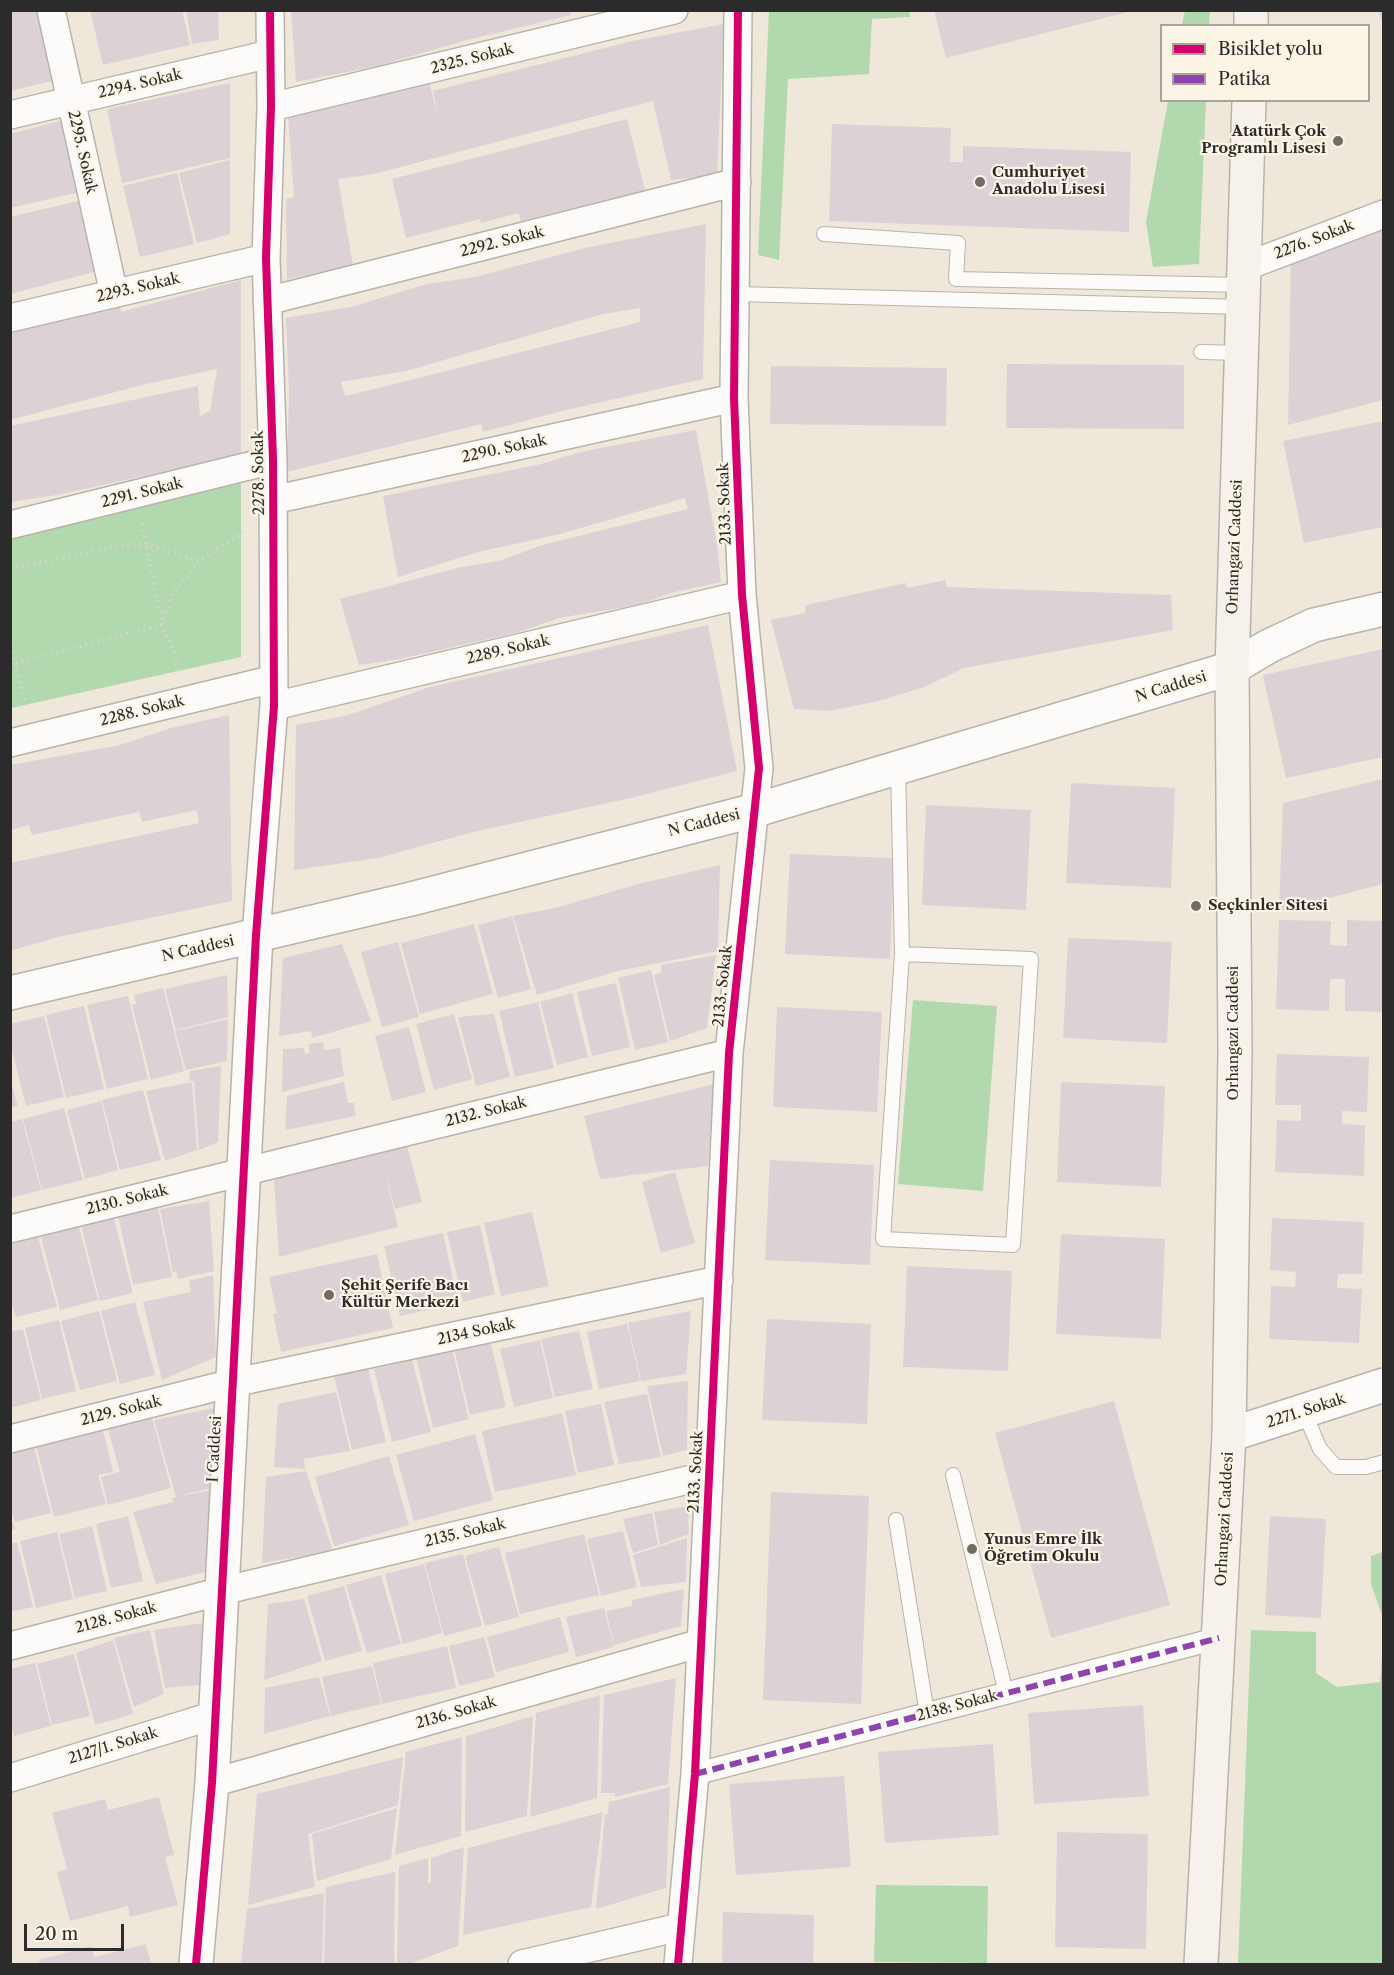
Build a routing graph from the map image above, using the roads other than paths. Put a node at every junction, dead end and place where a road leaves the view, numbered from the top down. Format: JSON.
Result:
{"nodes":[{"id":1,"x":51,"y":10,"type":"edge"},
{"id":2,"x":270,"y":10,"type":"edge"},
{"id":3,"x":674,"y":10,"type":"edge"},
{"id":4,"x":738,"y":10,"type":"edge"},
{"id":5,"x":270,"y":54,"type":"junction"},
{"id":6,"x":71,"y":100,"type":"junction"},
{"id":7,"x":1249,"y":102,"type":"edge"},
{"id":8,"x":271,"y":107,"type":"junction"},
{"id":9,"x":10,"y":115,"type":"edge"},
{"id":10,"x":737,"y":182,"type":"junction"},
{"id":11,"x":1383,"y":214,"type":"edge"},
{"id":12,"x":824,"y":234,"type":"dead end"},
{"id":13,"x":266,"y":258,"type":"junction"},
{"id":14,"x":1243,"y":286,"type":"junction"},
{"id":15,"x":114,"y":294,"type":"junction"},
{"id":16,"x":736,"y":294,"type":"junction"},
{"id":17,"x":267,"y":301,"type":"junction"},
{"id":18,"x":10,"y":318,"type":"edge"},
{"id":19,"x":1201,"y":352,"type":"dead end"},
{"id":20,"x":1241,"y":352,"type":"junction"},
{"id":21,"x":734,"y":398,"type":"junction"},
{"id":22,"x":273,"y":460,"type":"junction"},
{"id":23,"x":273,"y":500,"type":"junction"},
{"id":24,"x":10,"y":525,"type":"edge"},
{"id":25,"x":742,"y":595,"type":"junction"},
{"id":26,"x":1383,"y":609,"type":"edge"},
{"id":27,"x":1232,"y":668,"type":"junction"},
{"id":28,"x":274,"y":679,"type":"junction"},
{"id":29,"x":274,"y":706,"type":"junction"},
{"id":30,"x":10,"y":743,"type":"edge"},
{"id":31,"x":898,"y":767,"type":"junction"},
{"id":32,"x":756,"y":810,"type":"junction"},
{"id":33,"x":256,"y":935,"type":"junction"},
{"id":34,"x":903,"y":954,"type":"junction"},
{"id":35,"x":10,"y":993,"type":"edge"},
{"id":36,"x":729,"y":1053,"type":"junction"},
{"id":37,"x":244,"y":1170,"type":"junction"},
{"id":38,"x":10,"y":1229,"type":"edge"},
{"id":39,"x":719,"y":1280,"type":"junction"},
{"id":40,"x":232,"y":1383,"type":"junction"},
{"id":41,"x":1383,"y":1386,"type":"edge"},
{"id":42,"x":1304,"y":1412,"type":"junction"},
{"id":43,"x":1229,"y":1435,"type":"junction"},
{"id":44,"x":10,"y":1439,"type":"edge"},
{"id":45,"x":1383,"y":1462,"type":"edge"},
{"id":46,"x":709,"y":1474,"type":"junction"},
{"id":47,"x":953,"y":1475,"type":"dead end"},
{"id":48,"x":896,"y":1520,"type":"dead end"},
{"id":49,"x":222,"y":1590,"type":"junction"},
{"id":50,"x":1219,"y":1638,"type":"junction"},
{"id":51,"x":701,"y":1643,"type":"junction"},
{"id":52,"x":10,"y":1646,"type":"edge"},
{"id":53,"x":1006,"y":1693,"type":"junction"},
{"id":54,"x":927,"y":1714,"type":"junction"},
{"id":55,"x":215,"y":1715,"type":"junction"},
{"id":56,"x":695,"y":1774,"type":"junction"},
{"id":57,"x":10,"y":1778,"type":"edge"},
{"id":58,"x":212,"y":1783,"type":"junction"},
{"id":59,"x":680,"y":1927,"type":"junction"},
{"id":60,"x":196,"y":1965,"type":"edge"},
{"id":61,"x":522,"y":1965,"type":"edge"},
{"id":62,"x":678,"y":1965,"type":"edge"},
{"id":63,"x":1201,"y":1965,"type":"edge"}],
"edges":[{"from":1,"to":6,"type":"street","name":"2295. Sokak"},
{"from":2,"to":5,"type":"street","name":"2278. Sokak"},
{"from":3,"to":8,"type":"street","name":"2325. Sokak"},
{"from":4,"to":10,"type":"street","name":"2133. Sokak"},
{"from":5,"to":6,"type":"street","name":"2294. Sokak"},
{"from":5,"to":8,"type":"street","name":"2278. Sokak"},
{"from":6,"to":9,"type":"street","name":"2294. Sokak"},
{"from":6,"to":15,"type":"street","name":"2295. Sokak"},
{"from":7,"to":14,"type":"main road","name":"Orhangazi Caddesi"},
{"from":8,"to":13,"type":"street","name":"2278. Sokak"},
{"from":10,"to":16,"type":"street","name":"2133. Sokak"},
{"from":10,"to":17,"type":"street","name":"2292. Sokak"},
{"from":11,"to":14,"type":"street","name":"2276. Sokak"},
{"from":12,"to":14,"type":"lane"},
{"from":13,"to":15,"type":"street","name":"2293. Sokak"},
{"from":13,"to":17,"type":"street","name":"2278. Sokak"},
{"from":14,"to":16,"type":"lane"},
{"from":14,"to":20,"type":"main road","name":"Orhangazi Caddesi"},
{"from":15,"to":18,"type":"street","name":"2293. Sokak"},
{"from":16,"to":21,"type":"street","name":"2133. Sokak"},
{"from":17,"to":22,"type":"street","name":"2278. Sokak"},
{"from":19,"to":20,"type":"lane"},
{"from":20,"to":27,"type":"main road","name":"Orhangazi Caddesi"},
{"from":21,"to":23,"type":"street","name":"2290. Sokak"},
{"from":21,"to":25,"type":"street","name":"2133. Sokak"},
{"from":22,"to":23,"type":"street","name":"2278. Sokak"},
{"from":22,"to":24,"type":"street","name":"2291. Sokak"},
{"from":23,"to":28,"type":"street","name":"2278. Sokak"},
{"from":25,"to":29,"type":"street","name":"2289. Sokak"},
{"from":25,"to":32,"type":"street","name":"2133. Sokak"},
{"from":26,"to":27,"type":"street","name":"N Caddesi"},
{"from":27,"to":31,"type":"street","name":"N Caddesi"},
{"from":27,"to":43,"type":"main road","name":"Orhangazi Caddesi"},
{"from":28,"to":29,"type":"street","name":"2278. Sokak"},
{"from":28,"to":30,"type":"street","name":"2288. Sokak"},
{"from":29,"to":33,"type":"street","name":"2278. Sokak"},
{"from":31,"to":32,"type":"street","name":"N Caddesi"},
{"from":31,"to":34,"type":"lane"},
{"from":32,"to":33,"type":"street","name":"N Caddesi"},
{"from":32,"to":36,"type":"street","name":"2133. Sokak"},
{"from":33,"to":35,"type":"street","name":"N Caddesi"},
{"from":33,"to":37,"type":"street","name":"I Caddesi"},
{"from":34,"to":34,"type":"lane"},
{"from":36,"to":37,"type":"street","name":"2132. Sokak"},
{"from":36,"to":39,"type":"street","name":"2133. Sokak"},
{"from":37,"to":38,"type":"street","name":"2130. Sokak"},
{"from":37,"to":40,"type":"street","name":"I Caddesi"},
{"from":39,"to":40,"type":"street","name":"2134 Sokak"},
{"from":39,"to":46,"type":"street","name":"2133. Sokak"},
{"from":40,"to":44,"type":"street","name":"2129. Sokak"},
{"from":40,"to":49,"type":"street","name":"I Caddesi"},
{"from":41,"to":42,"type":"street","name":"2271. Sokak"},
{"from":42,"to":43,"type":"street","name":"2271. Sokak"},
{"from":42,"to":45,"type":"lane"},
{"from":43,"to":50,"type":"main road","name":"Orhangazi Caddesi"},
{"from":46,"to":49,"type":"street","name":"2135. Sokak"},
{"from":46,"to":51,"type":"street","name":"2133. Sokak"},
{"from":47,"to":53,"type":"lane"},
{"from":48,"to":54,"type":"lane"},
{"from":49,"to":52,"type":"street","name":"2128. Sokak"},
{"from":49,"to":55,"type":"street","name":"I Caddesi"},
{"from":50,"to":53,"type":"street","name":"2138. Sokak"},
{"from":50,"to":63,"type":"main road","name":"Orhangazi Caddesi"},
{"from":51,"to":56,"type":"street","name":"2133. Sokak"},
{"from":51,"to":58,"type":"street","name":"2136. Sokak"},
{"from":53,"to":54,"type":"street","name":"2138. Sokak"},
{"from":54,"to":56,"type":"street","name":"2138. Sokak"},
{"from":55,"to":57,"type":"street","name":"2127/1. Sokak"},
{"from":55,"to":58,"type":"street","name":"I Caddesi"},
{"from":56,"to":59,"type":"street","name":"2133. Sokak"},
{"from":58,"to":60,"type":"street","name":"I Caddesi"},
{"from":59,"to":61,"type":"street"},
{"from":59,"to":62,"type":"street","name":"2133. Sokak"}]}
